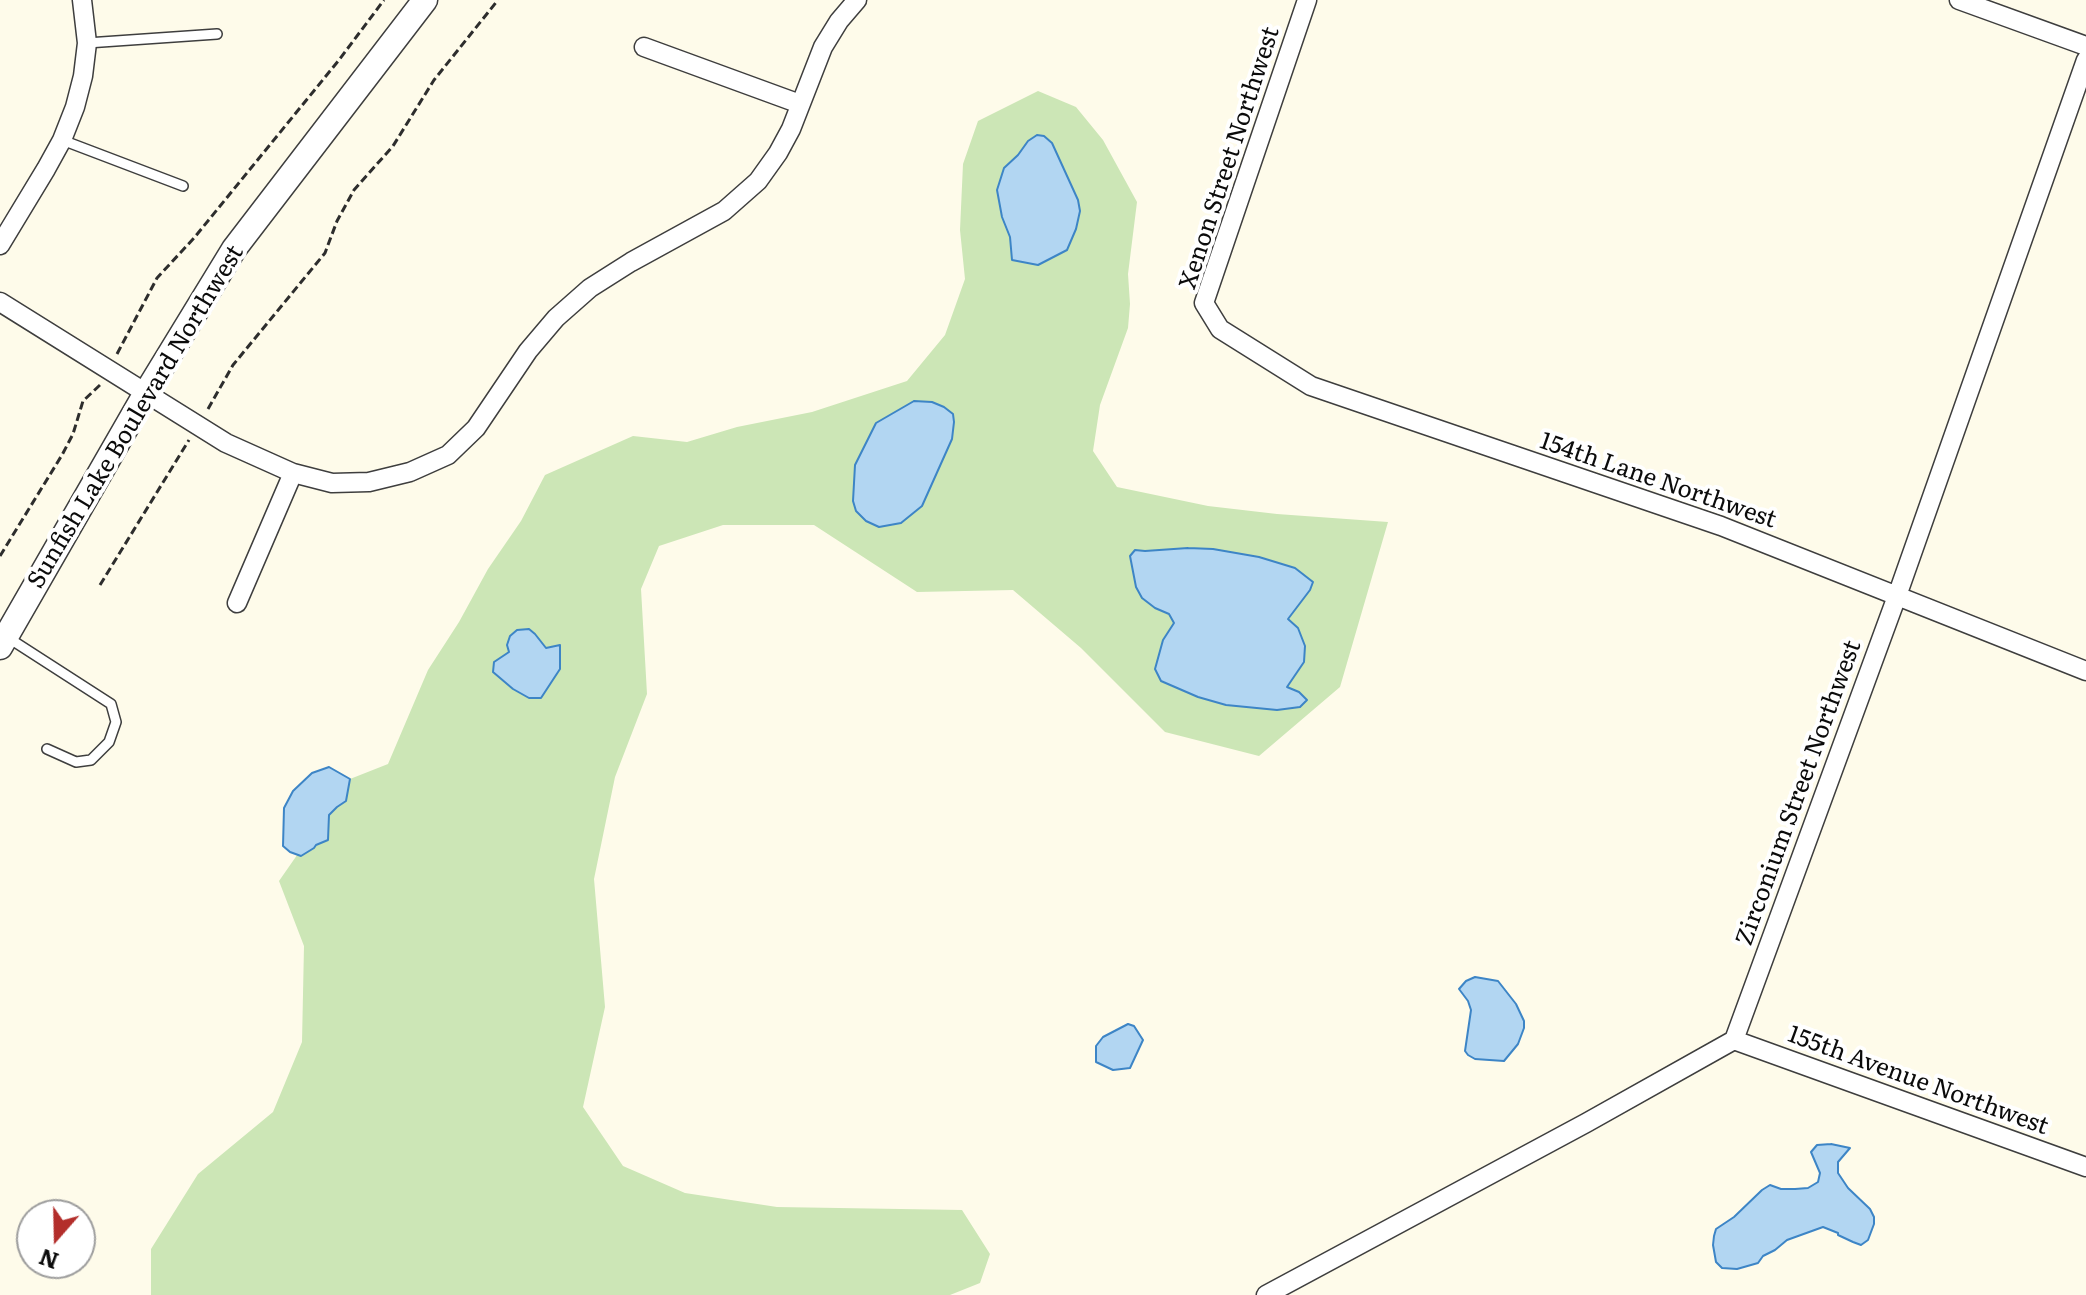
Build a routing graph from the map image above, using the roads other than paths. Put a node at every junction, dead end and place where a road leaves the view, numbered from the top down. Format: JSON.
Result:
{"nodes":[{"id":1,"x":82,"y":0,"type":"edge"},
{"id":2,"x":425,"y":0,"type":"edge"},
{"id":3,"x":857,"y":0,"type":"edge"},
{"id":4,"x":1307,"y":0,"type":"edge"},
{"id":5,"x":1959,"y":0,"type":"edge"},
{"id":6,"x":217,"y":34,"type":"dead end"},
{"id":7,"x":87,"y":43,"type":"junction"},
{"id":8,"x":2086,"y":46,"type":"edge"},
{"id":9,"x":644,"y":47,"type":"dead end"},
{"id":10,"x":2086,"y":60,"type":"edge"},
{"id":11,"x":800,"y":104,"type":"junction"},
{"id":12,"x":62,"y":140,"type":"junction"},
{"id":13,"x":183,"y":186,"type":"dead end"},
{"id":14,"x":0,"y":245,"type":"edge"},
{"id":15,"x":0,"y":302,"type":"edge"},
{"id":16,"x":1220,"y":329,"type":"joint"},
{"id":17,"x":146,"y":393,"type":"junction"},
{"id":18,"x":293,"y":473,"type":"junction"},
{"id":19,"x":1897,"y":596,"type":"junction"},
{"id":20,"x":237,"y":603,"type":"dead end"},
{"id":21,"x":4,"y":642,"type":"edge"},
{"id":22,"x":2086,"y":671,"type":"edge"},
{"id":23,"x":47,"y":749,"type":"dead end"},
{"id":24,"x":1734,"y":1040,"type":"junction"},
{"id":25,"x":2086,"y":1167,"type":"edge"},
{"id":26,"x":1266,"y":1295,"type":"edge"}],
"edges":[{"from":1,"to":7,"type":"street"},
{"from":2,"to":17,"type":"street","name":"Sunfish Lake Boulevard Northwest"},
{"from":3,"to":11,"type":"street"},
{"from":4,"to":16,"type":"street","name":"Xenon Street Northwest"},
{"from":5,"to":8,"type":"street"},
{"from":6,"to":7,"type":"lane"},
{"from":7,"to":12,"type":"street"},
{"from":9,"to":11,"type":"street"},
{"from":10,"to":19,"type":"street","name":"Zirconium Street Northwest"},
{"from":11,"to":18,"type":"street"},
{"from":12,"to":13,"type":"lane"},
{"from":12,"to":14,"type":"street"},
{"from":15,"to":17,"type":"street"},
{"from":16,"to":19,"type":"street","name":"154th Lane Northwest"},
{"from":17,"to":18,"type":"street"},
{"from":17,"to":21,"type":"street","name":"Sunfish Lake Boulevard Northwest"},
{"from":18,"to":20,"type":"street"},
{"from":19,"to":22,"type":"street","name":"154th Lane Northwest"},
{"from":19,"to":24,"type":"street","name":"Zirconium Street Northwest"},
{"from":21,"to":23,"type":"lane"},
{"from":24,"to":25,"type":"street","name":"155th Avenue Northwest"},
{"from":24,"to":26,"type":"street"}]}
